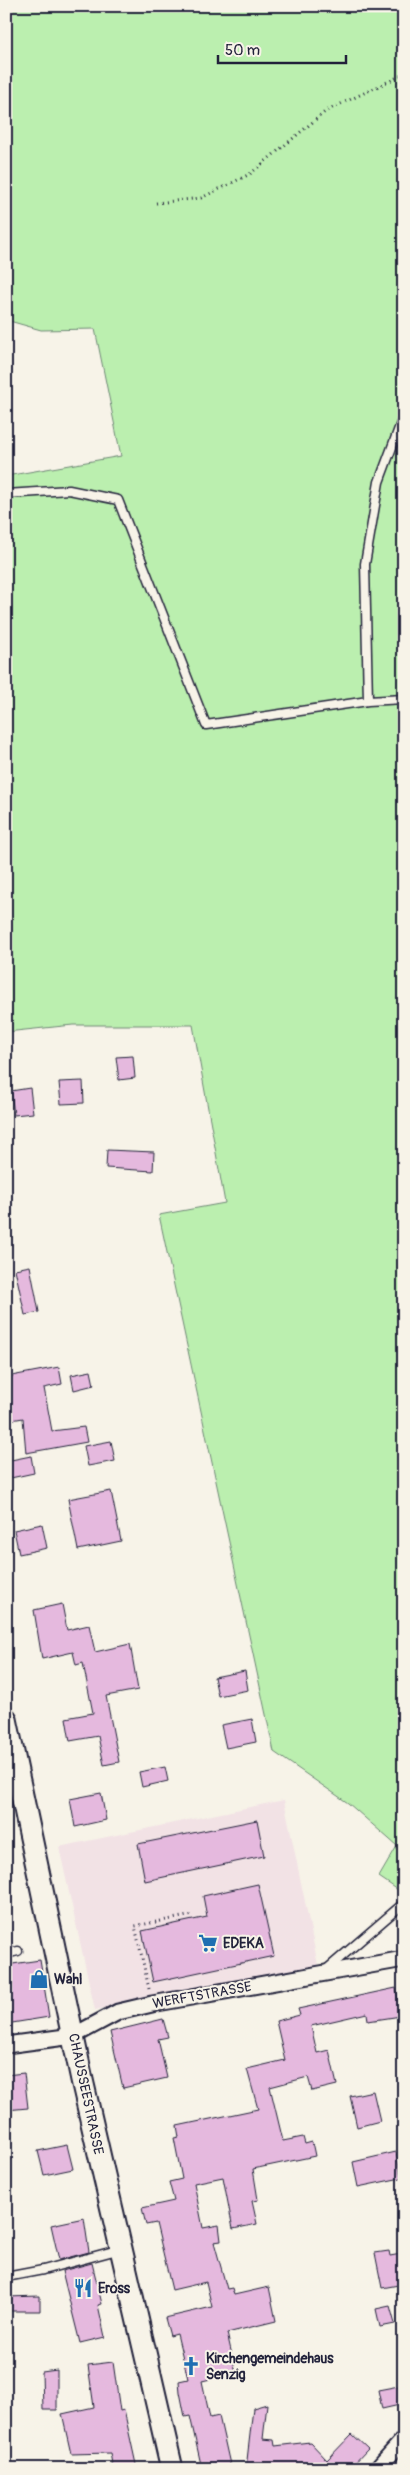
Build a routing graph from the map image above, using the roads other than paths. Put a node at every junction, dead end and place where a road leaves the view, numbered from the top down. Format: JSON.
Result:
{"nodes":[{"id":1,"x":404,"y":415,"type":"edge"},
{"id":2,"x":6,"y":494,"type":"edge"},
{"id":3,"x":404,"y":699,"type":"edge"},
{"id":4,"x":368,"y":701,"type":"junction"},
{"id":5,"x":6,"y":1719,"type":"edge"},
{"id":6,"x":404,"y":1903,"type":"edge"},
{"id":7,"x":18,"y":1952,"type":"dead end"},
{"id":8,"x":6,"y":1954,"type":"edge"},
{"id":9,"x":404,"y":1959,"type":"edge"},
{"id":10,"x":321,"y":1974,"type":"junction"},
{"id":11,"x":73,"y":2036,"type":"junction"},
{"id":12,"x":6,"y":2045,"type":"edge"},
{"id":13,"x":122,"y":2248,"type":"junction"},
{"id":14,"x":6,"y":2277,"type":"edge"},
{"id":15,"x":401,"y":2447,"type":"edge"},
{"id":16,"x":172,"y":2469,"type":"edge"},
{"id":17,"x":377,"y":2469,"type":"edge"}],
"edges":[{"from":1,"to":4,"type":"lane"},
{"from":2,"to":4,"type":"lane"},
{"from":3,"to":4,"type":"lane"},
{"from":5,"to":11,"type":"main road","name":"CHAUSSEESTRASSE"},
{"from":6,"to":10,"type":"lane"},
{"from":7,"to":8,"type":"lane"},
{"from":9,"to":10,"type":"street","name":"WERFTSTRASSE"},
{"from":10,"to":11,"type":"street","name":"WERFTSTRASSE"},
{"from":11,"to":12,"type":"street","name":"WERFTSTRASSE"},
{"from":11,"to":13,"type":"main road","name":"CHAUSSEESTRASSE"},
{"from":13,"to":14,"type":"lane"},
{"from":13,"to":16,"type":"main road","name":"CHAUSSEESTRASSE"},
{"from":15,"to":17,"type":"street"}]}
